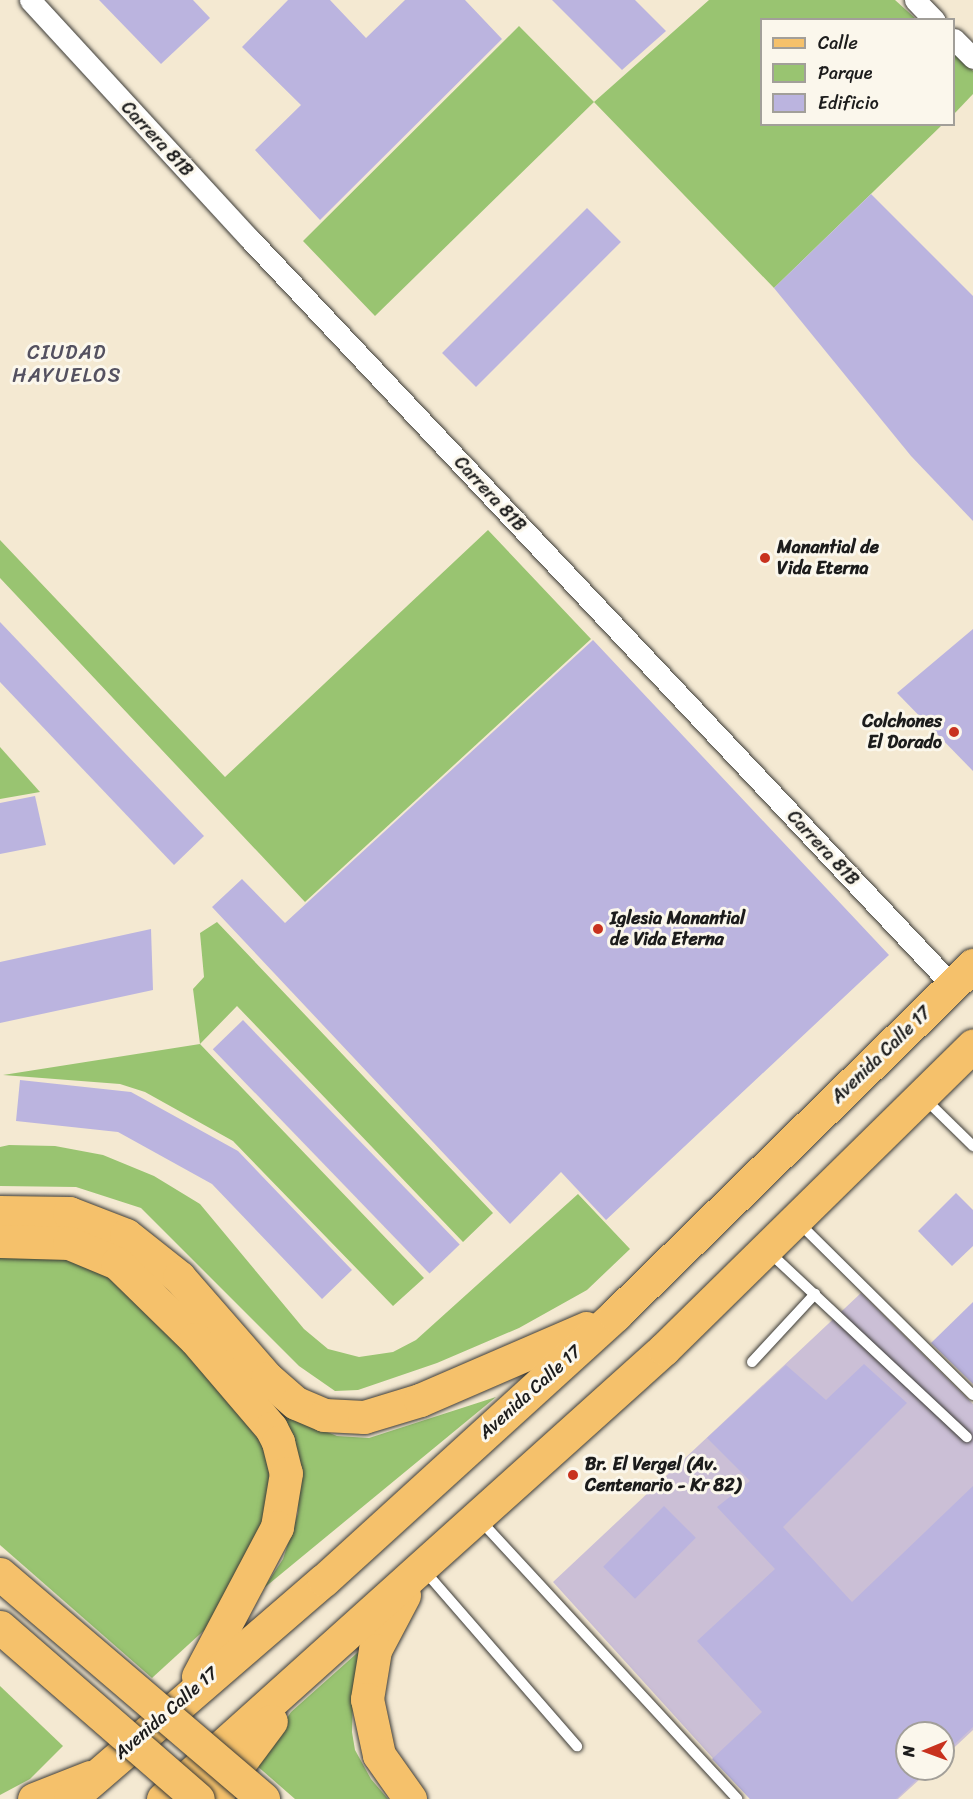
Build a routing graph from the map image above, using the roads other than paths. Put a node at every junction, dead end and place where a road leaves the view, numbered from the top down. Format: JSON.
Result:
{"nodes":[{"id":1,"x":30,"y":0,"type":"edge"},
{"id":2,"x":915,"y":0,"type":"edge"},
{"id":3,"x":932,"y":18,"type":"edge"},
{"id":4,"x":955,"y":40,"type":"edge"},
{"id":5,"x":973,"y":58,"type":"edge"},
{"id":6,"x":963,"y":975,"type":"edge"},
{"id":7,"x":973,"y":1045,"type":"edge"},
{"id":8,"x":922,"y":1096,"type":"junction"},
{"id":9,"x":973,"y":1146,"type":"edge"},
{"id":10,"x":0,"y":1212,"type":"edge"},
{"id":11,"x":796,"y":1221,"type":"junction"},
{"id":12,"x":0,"y":1242,"type":"edge"},
{"id":13,"x":766,"y":1250,"type":"junction"},
{"id":14,"x":815,"y":1294,"type":"junction"},
{"id":15,"x":615,"y":1315,"type":"junction"},
{"id":16,"x":752,"y":1362,"type":"dead end"},
{"id":17,"x":973,"y":1395,"type":"edge"},
{"id":18,"x":967,"y":1437,"type":"dead end"},
{"id":19,"x":479,"y":1518,"type":"junction"},
{"id":20,"x":420,"y":1570,"type":"junction"},
{"id":21,"x":0,"y":1574,"type":"edge"},
{"id":22,"x":0,"y":1627,"type":"edge"},
{"id":23,"x":311,"y":1666,"type":"junction"},
{"id":24,"x":190,"y":1692,"type":"junction"},
{"id":25,"x":577,"y":1746,"type":"dead end"},
{"id":26,"x":97,"y":1774,"type":"junction"},
{"id":27,"x":33,"y":1799,"type":"edge"},
{"id":28,"x":70,"y":1799,"type":"edge"},
{"id":29,"x":163,"y":1799,"type":"edge"},
{"id":30,"x":198,"y":1799,"type":"edge"},
{"id":31,"x":213,"y":1799,"type":"edge"},
{"id":32,"x":263,"y":1799,"type":"edge"},
{"id":33,"x":410,"y":1799,"type":"edge"},
{"id":34,"x":737,"y":1799,"type":"edge"}],
"edges":[{"from":1,"to":6,"type":"street","name":"Carrera 81B"},
{"from":2,"to":3,"type":"street"},
{"from":4,"to":5,"type":"street"},
{"from":6,"to":15,"type":"main road","name":"Avenida Calle 17"},
{"from":7,"to":8,"type":"main road"},
{"from":8,"to":9,"type":"lane"},
{"from":8,"to":11,"type":"main road"},
{"from":10,"to":15,"type":"main road"},
{"from":11,"to":13,"type":"main road"},
{"from":11,"to":17,"type":"lane"},
{"from":12,"to":24,"type":"main road"},
{"from":13,"to":14,"type":"lane"},
{"from":13,"to":19,"type":"main road"},
{"from":14,"to":16,"type":"lane"},
{"from":14,"to":18,"type":"lane"},
{"from":15,"to":24,"type":"main road","name":"Avenida Calle 17"},
{"from":19,"to":20,"type":"main road"},
{"from":19,"to":34,"type":"lane"},
{"from":20,"to":23,"type":"main road"},
{"from":20,"to":25,"type":"lane"},
{"from":20,"to":33,"type":"main road"},
{"from":21,"to":32,"type":"main road","bridge":true},
{"from":22,"to":30,"type":"main road","bridge":true},
{"from":23,"to":29,"type":"main road"},
{"from":23,"to":31,"type":"main road"},
{"from":24,"to":26,"type":"main road","name":"Avenida Calle 17"},
{"from":26,"to":27,"type":"main road"},
{"from":26,"to":28,"type":"main road","name":"Avenida Calle 17"}]}
